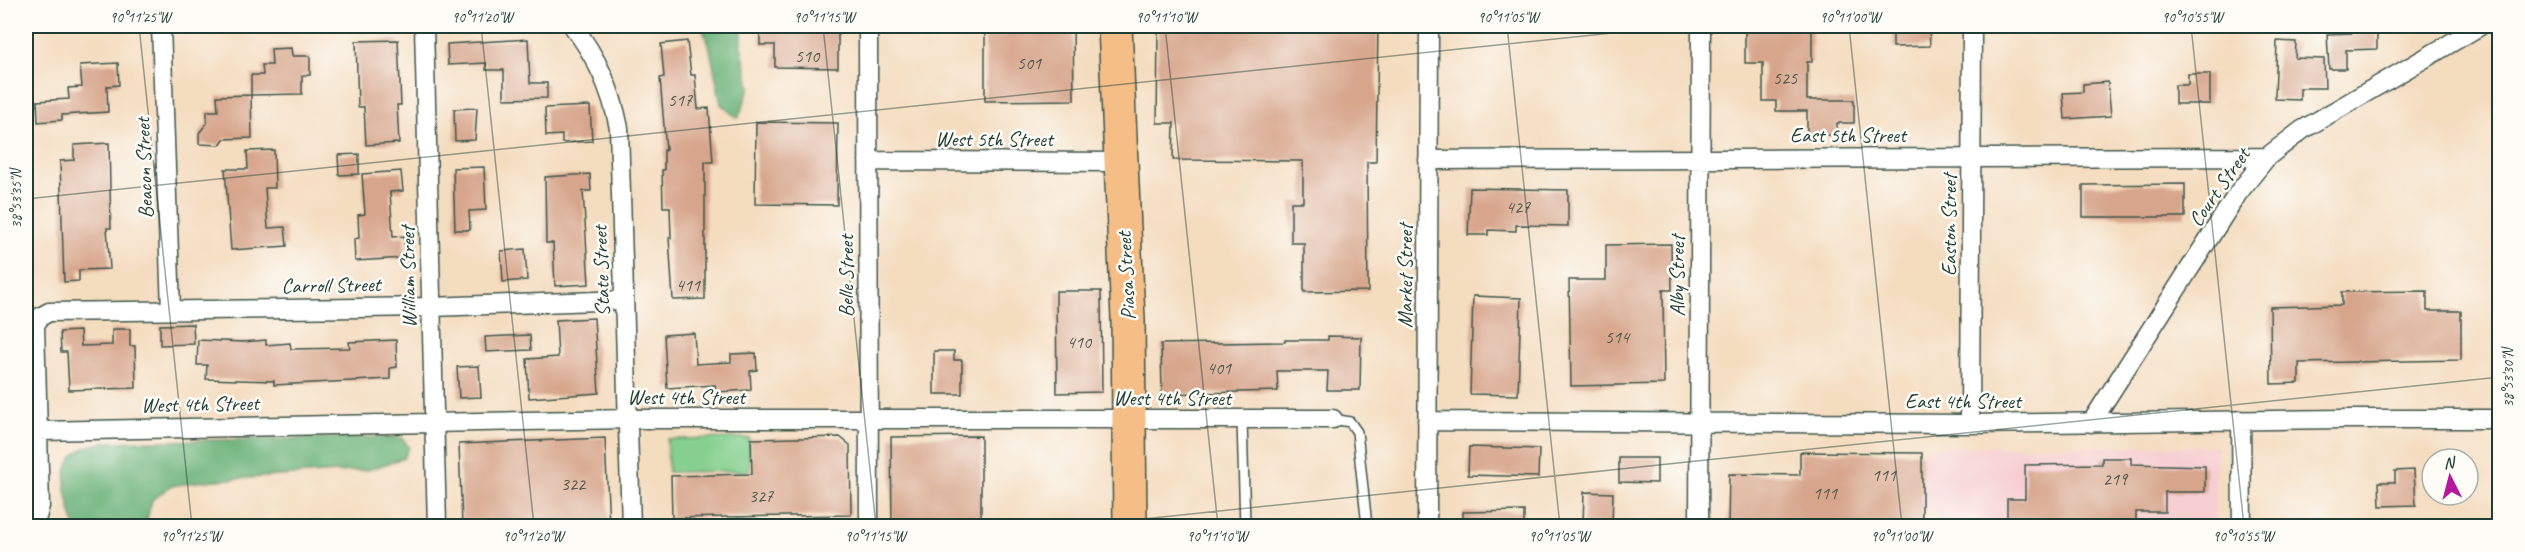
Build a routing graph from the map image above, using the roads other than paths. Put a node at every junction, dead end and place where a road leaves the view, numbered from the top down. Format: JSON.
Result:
{"nodes":[{"id":1,"x":161,"y":26,"type":"edge"},
{"id":2,"x":424,"y":26,"type":"edge"},
{"id":3,"x":573,"y":26,"type":"edge"},
{"id":4,"x":868,"y":26,"type":"edge"},
{"id":5,"x":1115,"y":26,"type":"edge"},
{"id":6,"x":1429,"y":26,"type":"edge"},
{"id":7,"x":1701,"y":26,"type":"edge"},
{"id":8,"x":1972,"y":26,"type":"edge"},
{"id":9,"x":2480,"y":26,"type":"edge"},
{"id":10,"x":1971,"y":157,"type":"junction"},
{"id":11,"x":2267,"y":157,"type":"junction"},
{"id":12,"x":1700,"y":159,"type":"junction"},
{"id":13,"x":1428,"y":160,"type":"junction"},
{"id":14,"x":868,"y":161,"type":"junction"},
{"id":15,"x":1120,"y":162,"type":"junction"},
{"id":16,"x":624,"y":300,"type":"junction"},
{"id":17,"x":431,"y":307,"type":"junction"},
{"id":18,"x":171,"y":310,"type":"junction"},
{"id":19,"x":868,"y":418,"type":"junction"},
{"id":20,"x":628,"y":419,"type":"junction"},
{"id":21,"x":1333,"y":419,"type":"joint"},
{"id":22,"x":2499,"y":419,"type":"edge"},
{"id":23,"x":1130,"y":420,"type":"junction"},
{"id":24,"x":1242,"y":420,"type":"junction"},
{"id":25,"x":2241,"y":420,"type":"junction"},
{"id":26,"x":1427,"y":421,"type":"junction"},
{"id":27,"x":434,"y":422,"type":"junction"},
{"id":28,"x":2091,"y":423,"type":"junction"},
{"id":29,"x":1699,"y":424,"type":"junction"},
{"id":30,"x":1970,"y":424,"type":"junction"},
{"id":31,"x":39,"y":430,"type":"junction"},
{"id":32,"x":30,"y":525,"type":"edge"},
{"id":33,"x":437,"y":526,"type":"edge"},
{"id":34,"x":631,"y":526,"type":"edge"},
{"id":35,"x":868,"y":526,"type":"edge"},
{"id":36,"x":1130,"y":526,"type":"edge"},
{"id":37,"x":1245,"y":526,"type":"edge"},
{"id":38,"x":1367,"y":526,"type":"edge"},
{"id":39,"x":1427,"y":526,"type":"edge"},
{"id":40,"x":1699,"y":526,"type":"edge"},
{"id":41,"x":2242,"y":526,"type":"edge"}],
"edges":[{"from":1,"to":18,"type":"street","name":"Beacon Street"},
{"from":2,"to":17,"type":"street","name":"William Street"},
{"from":3,"to":16,"type":"street","name":"State Street"},
{"from":4,"to":14,"type":"street","name":"Belle Street"},
{"from":5,"to":15,"type":"highway","name":"Piasa Street"},
{"from":6,"to":13,"type":"street","name":"Market Street"},
{"from":7,"to":12,"type":"street","name":"Alby Street"},
{"from":8,"to":10,"type":"street","name":"Easton Street"},
{"from":9,"to":11,"type":"street","name":"Court Street"},
{"from":10,"to":11,"type":"street","name":"East 5th Street"},
{"from":10,"to":12,"type":"street","name":"East 5th Street"},
{"from":10,"to":30,"type":"street","name":"Easton Street"},
{"from":11,"to":28,"type":"street","name":"Court Street"},
{"from":12,"to":13,"type":"street","name":"East 5th Street"},
{"from":12,"to":29,"type":"street","name":"Alby Street"},
{"from":13,"to":26,"type":"street","name":"Market Street"},
{"from":14,"to":15,"type":"street","name":"West 5th Street"},
{"from":14,"to":19,"type":"street","name":"Belle Street"},
{"from":15,"to":23,"type":"highway","name":"Piasa Street"},
{"from":16,"to":17,"type":"street","name":"Carroll Street"},
{"from":16,"to":20,"type":"street","name":"State Street"},
{"from":17,"to":18,"type":"street","name":"Carroll Street"},
{"from":17,"to":27,"type":"street","name":"William Street"},
{"from":18,"to":31,"type":"street","name":"Carroll Street"},
{"from":19,"to":20,"type":"street","name":"West 4th Street"},
{"from":19,"to":23,"type":"street","name":"West 4th Street"},
{"from":19,"to":35,"type":"street","name":"Belle Street"},
{"from":20,"to":27,"type":"street","name":"West 4th Street"},
{"from":20,"to":34,"type":"street","name":"State Street"},
{"from":21,"to":24,"type":"street","name":"West 4th Street"},
{"from":21,"to":38,"type":"lane"},
{"from":22,"to":25,"type":"street","name":"East 4th Street"},
{"from":23,"to":24,"type":"street","name":"West 4th Street"},
{"from":23,"to":36,"type":"highway","name":"Piasa Street"},
{"from":24,"to":37,"type":"lane"},
{"from":25,"to":28,"type":"street","name":"East 4th Street"},
{"from":25,"to":41,"type":"street"},
{"from":26,"to":29,"type":"street","name":"East 4th Street"},
{"from":26,"to":39,"type":"street","name":"Market Street"},
{"from":27,"to":31,"type":"street","name":"West 4th Street"},
{"from":27,"to":33,"type":"street","name":"William Street"},
{"from":28,"to":30,"type":"street","name":"East 4th Street"},
{"from":29,"to":30,"type":"street","name":"East 4th Street"},
{"from":29,"to":40,"type":"street","name":"Alby Street"},
{"from":31,"to":32,"type":"street"}]}
